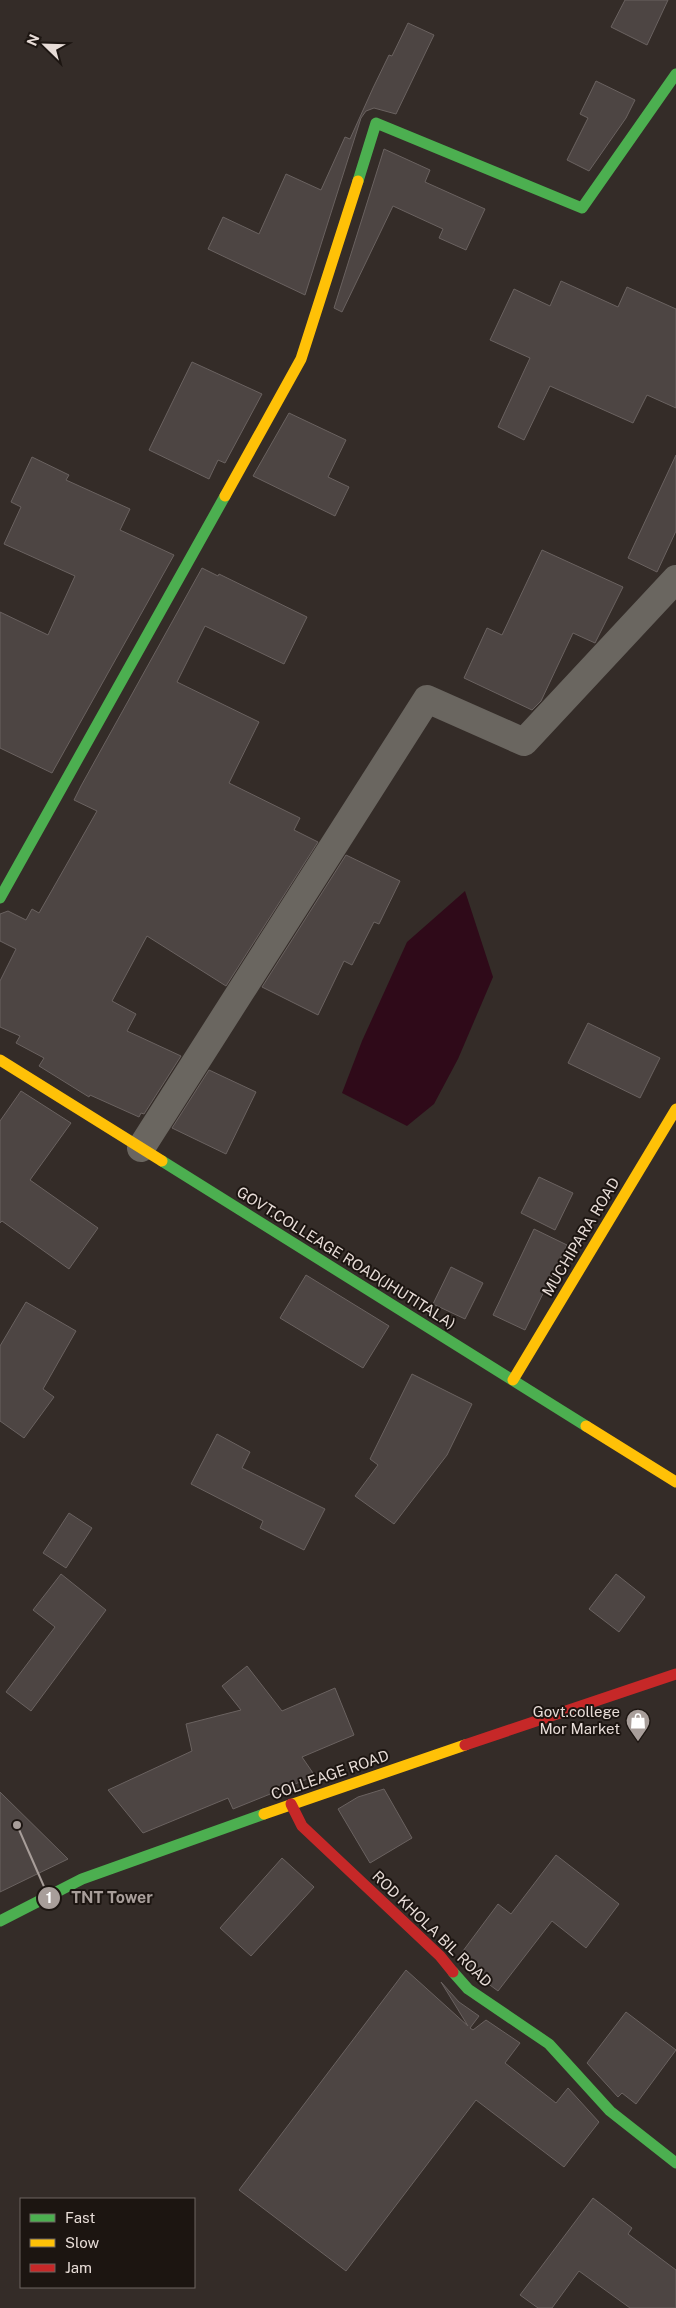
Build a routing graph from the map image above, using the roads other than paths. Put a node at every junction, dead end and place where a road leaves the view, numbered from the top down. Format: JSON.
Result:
{"nodes":[{"id":1,"x":676,"y":74,"type":"edge"},
{"id":2,"x":676,"y":579,"type":"edge"},
{"id":3,"x":0,"y":898,"type":"edge"},
{"id":4,"x":0,"y":1060,"type":"edge"},
{"id":5,"x":676,"y":1110,"type":"edge"},
{"id":6,"x":141,"y":1148,"type":"junction"},
{"id":7,"x":513,"y":1380,"type":"junction"},
{"id":8,"x":676,"y":1482,"type":"edge"},
{"id":9,"x":676,"y":1674,"type":"edge"},
{"id":10,"x":291,"y":1804,"type":"junction"},
{"id":11,"x":0,"y":1922,"type":"edge"},
{"id":12,"x":676,"y":2163,"type":"edge"}],
"edges":[{"from":1,"to":3,"type":"street"},
{"from":2,"to":6,"type":"street"},
{"from":4,"to":6,"type":"street","name":"GOVT.COLLEAGE ROAD(JHUTITALA)"},
{"from":5,"to":7,"type":"street","name":"MUCHIPARA ROAD"},
{"from":6,"to":7,"type":"street","name":"GOVT.COLLEAGE ROAD(JHUTITALA)"},
{"from":7,"to":8,"type":"street","name":"GOVT.COLLEAGE ROAD(JHUTITALA)"},
{"from":9,"to":10,"type":"street","name":"COLLEAGE ROAD"},
{"from":10,"to":11,"type":"street","name":"COLLEAGE ROAD"},
{"from":10,"to":12,"type":"street","name":"ROD KHOLA BIL ROAD"}]}
